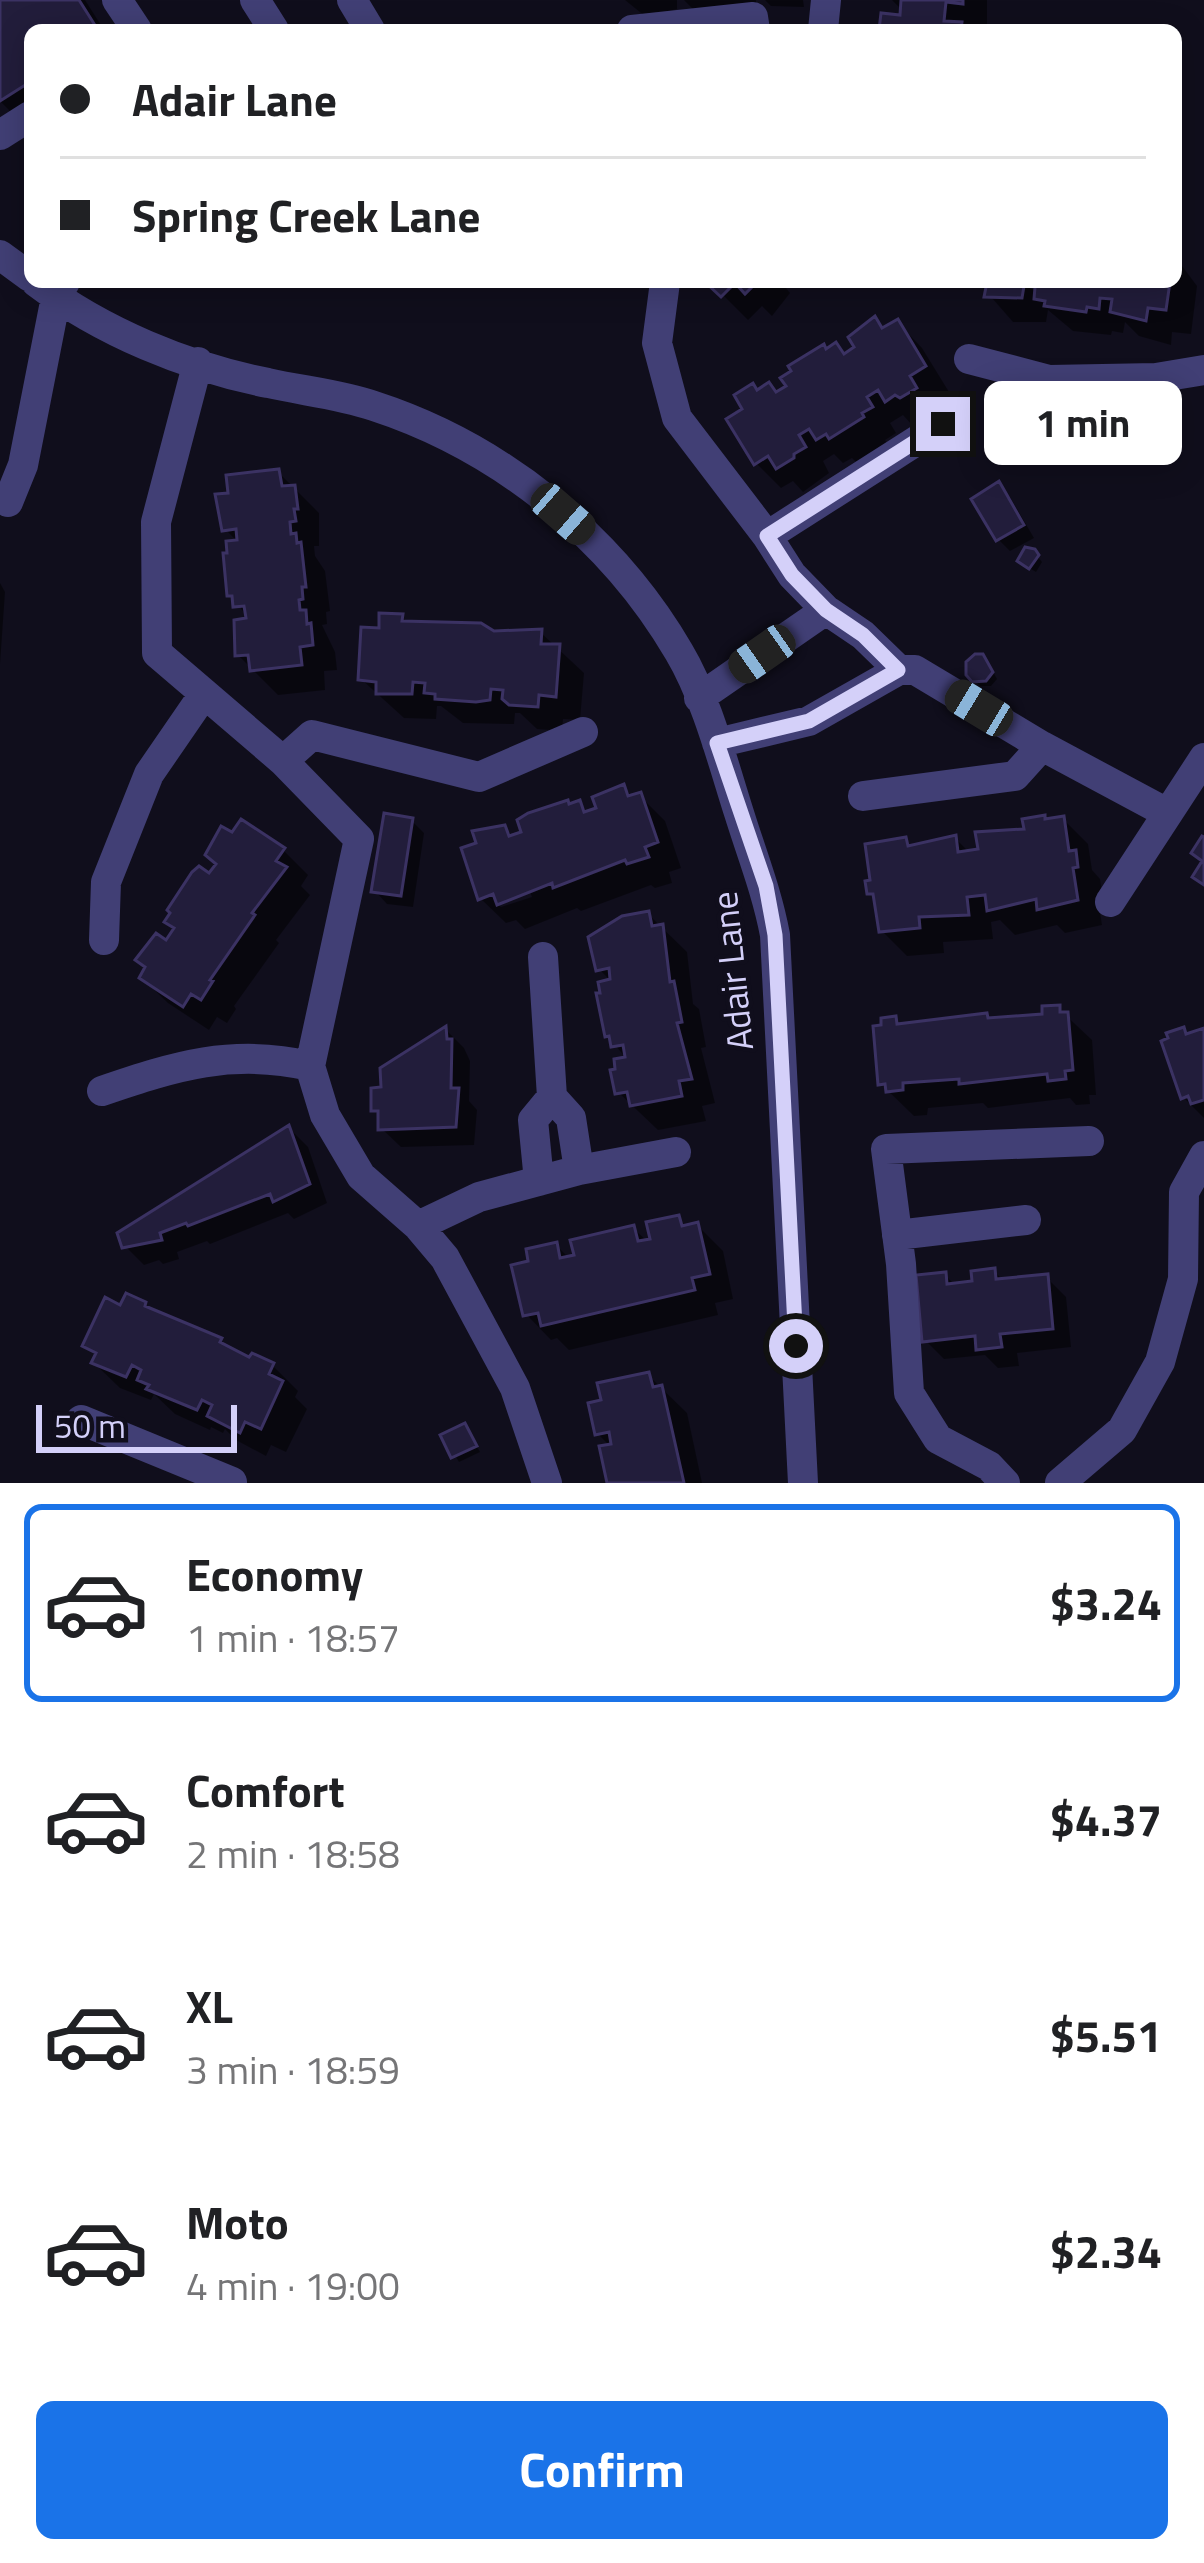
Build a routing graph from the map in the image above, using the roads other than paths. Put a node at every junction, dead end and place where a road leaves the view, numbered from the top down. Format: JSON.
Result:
{"nodes":[{"id":1,"x":687,"y":24,"type":"edge"},
{"id":2,"x":753,"y":24,"type":"edge"},
{"id":3,"x":47,"y":288,"type":"edge"},
{"id":4,"x":52,"y":288,"type":"edge"},
{"id":5,"x":663,"y":288,"type":"edge"},
{"id":6,"x":968,"y":359,"type":"dead end"},
{"id":7,"x":198,"y":362,"type":"junction"},
{"id":8,"x":1204,"y":370,"type":"edge"},
{"id":9,"x":943,"y":424,"type":"dead end"},
{"id":10,"x":8,"y":502,"type":"dead end"},
{"id":11,"x":767,"y":536,"type":"junction"},
{"id":12,"x":826,"y":610,"type":"junction"},
{"id":13,"x":898,"y":670,"type":"junction"},
{"id":14,"x":204,"y":694,"type":"junction"},
{"id":15,"x":699,"y":698,"type":"junction"},
{"id":16,"x":583,"y":732,"type":"dead end"},
{"id":17,"x":717,"y":743,"type":"junction"},
{"id":18,"x":1042,"y":746,"type":"junction"},
{"id":19,"x":1204,"y":758,"type":"edge"},
{"id":20,"x":283,"y":761,"type":"junction"},
{"id":21,"x":863,"y":796,"type":"dead end"},
{"id":22,"x":1167,"y":813,"type":"junction"},
{"id":23,"x":1110,"y":902,"type":"dead end"},
{"id":24,"x":104,"y":940,"type":"dead end"},
{"id":25,"x":543,"y":957,"type":"dead end"},
{"id":26,"x":310,"y":1066,"type":"junction"},
{"id":27,"x":102,"y":1091,"type":"dead end"},
{"id":28,"x":552,"y":1097,"type":"junction"},
{"id":29,"x":1089,"y":1141,"type":"dead end"},
{"id":30,"x":676,"y":1152,"type":"dead end"},
{"id":31,"x":1204,"y":1156,"type":"edge"},
{"id":32,"x":579,"y":1170,"type":"junction"},
{"id":33,"x":538,"y":1181,"type":"junction"},
{"id":34,"x":1026,"y":1220,"type":"dead end"},
{"id":35,"x":418,"y":1226,"type":"junction"},
{"id":36,"x":897,"y":1235,"type":"junction"},
{"id":37,"x":81,"y":1420,"type":"dead end"},
{"id":38,"x":164,"y":1470,"type":"edge"},
{"id":39,"x":232,"y":1482,"type":"edge"},
{"id":40,"x":547,"y":1483,"type":"edge"},
{"id":41,"x":803,"y":1483,"type":"edge"},
{"id":42,"x":1005,"y":1483,"type":"edge"},
{"id":43,"x":1060,"y":1483,"type":"edge"}],
"edges":[{"from":1,"to":2,"type":"street"},
{"from":3,"to":10,"type":"street"},
{"from":4,"to":7,"type":"street","name":"Adair Lane"},
{"from":5,"to":11,"type":"street"},
{"from":6,"to":8,"type":"street"},
{"from":7,"to":14,"type":"street"},
{"from":7,"to":15,"type":"street","name":"Adair Lane"},
{"from":9,"to":11,"type":"street"},
{"from":11,"to":12,"type":"street"},
{"from":12,"to":13,"type":"street"},
{"from":12,"to":15,"type":"street"},
{"from":13,"to":17,"type":"street"},
{"from":13,"to":18,"type":"street"},
{"from":14,"to":20,"type":"street"},
{"from":14,"to":24,"type":"street"},
{"from":15,"to":17,"type":"street","name":"Adair Lane"},
{"from":16,"to":20,"type":"street"},
{"from":17,"to":41,"type":"street","name":"Adair Lane"},
{"from":18,"to":21,"type":"street"},
{"from":18,"to":22,"type":"street"},
{"from":19,"to":22,"type":"street"},
{"from":20,"to":26,"type":"street"},
{"from":22,"to":23,"type":"street"},
{"from":25,"to":28,"type":"street"},
{"from":26,"to":27,"type":"street"},
{"from":26,"to":35,"type":"street"},
{"from":28,"to":32,"type":"street"},
{"from":28,"to":33,"type":"street"},
{"from":29,"to":36,"type":"street"},
{"from":30,"to":32,"type":"street"},
{"from":31,"to":43,"type":"street"},
{"from":32,"to":33,"type":"street"},
{"from":33,"to":35,"type":"street"},
{"from":34,"to":36,"type":"street"},
{"from":35,"to":40,"type":"street"},
{"from":36,"to":42,"type":"street"},
{"from":37,"to":38,"type":"street"},
{"from":38,"to":39,"type":"street"}]}
